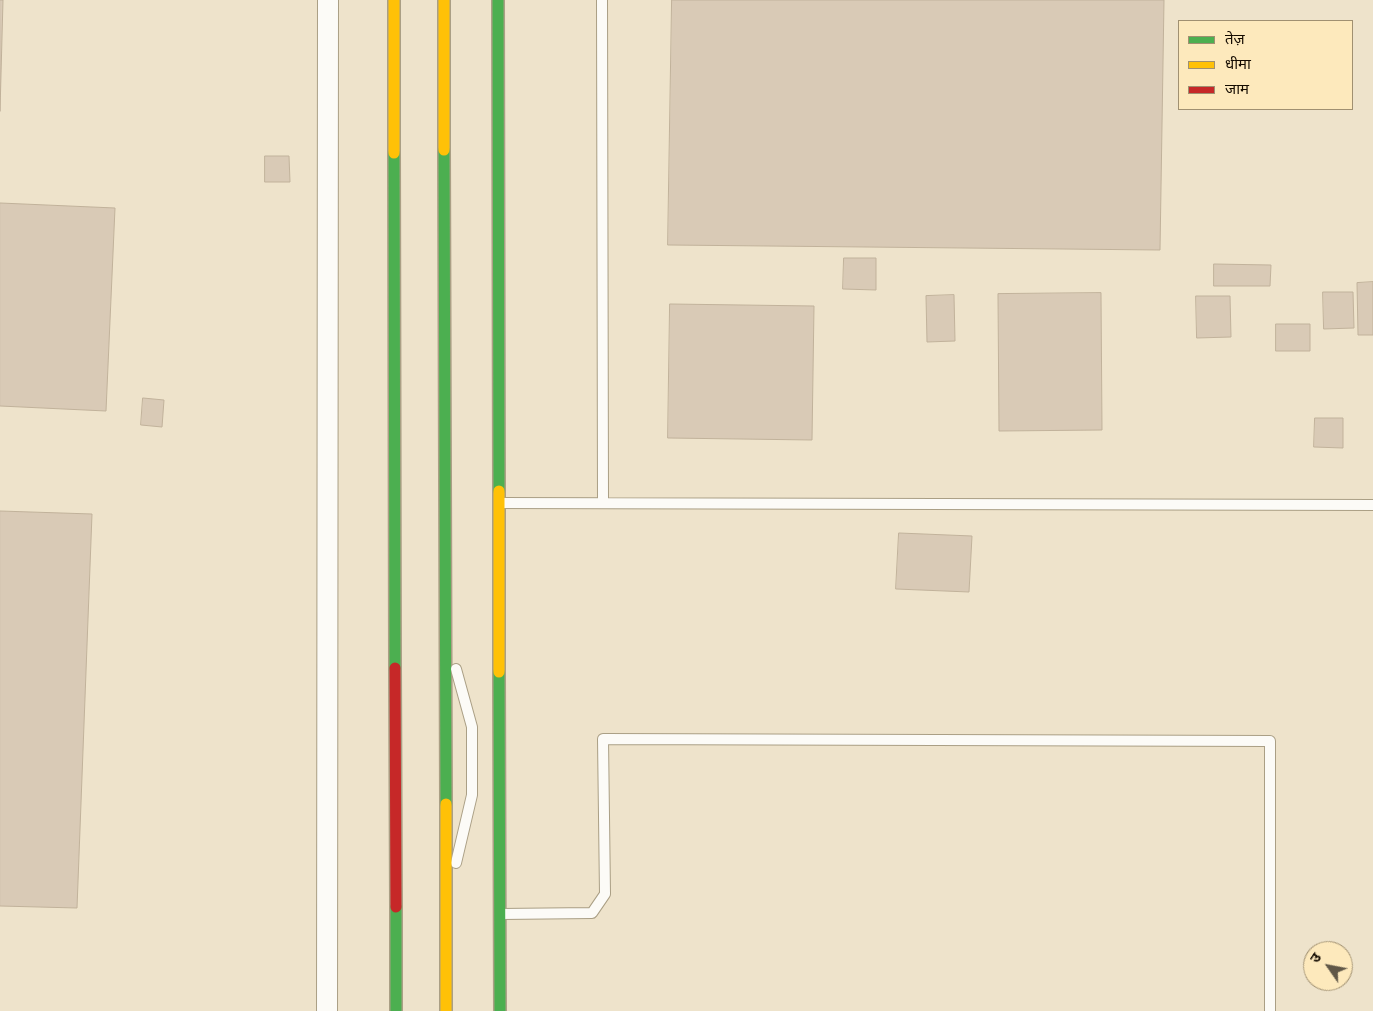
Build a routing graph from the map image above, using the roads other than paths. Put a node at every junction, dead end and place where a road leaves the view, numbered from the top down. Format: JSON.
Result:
{"nodes":[{"id":1,"x":328,"y":0,"type":"edge"},
{"id":2,"x":394,"y":0,"type":"edge"},
{"id":3,"x":444,"y":0,"type":"edge"},
{"id":4,"x":498,"y":0,"type":"edge"},
{"id":5,"x":602,"y":0,"type":"edge"},
{"id":6,"x":499,"y":503,"type":"junction"},
{"id":7,"x":603,"y":503,"type":"junction"},
{"id":8,"x":1373,"y":505,"type":"edge"},
{"id":9,"x":445,"y":629,"type":"junction"},
{"id":10,"x":446,"y":908,"type":"junction"},
{"id":11,"x":500,"y":914,"type":"junction"},
{"id":12,"x":327,"y":1011,"type":"edge"},
{"id":13,"x":396,"y":1011,"type":"edge"},
{"id":14,"x":446,"y":1011,"type":"edge"},
{"id":15,"x":500,"y":1011,"type":"edge"},
{"id":16,"x":1270,"y":1011,"type":"edge"}],
"edges":[{"from":1,"to":12,"type":"street"},
{"from":2,"to":13,"type":"street"},
{"from":3,"to":9,"type":"street"},
{"from":4,"to":6,"type":"street"},
{"from":5,"to":7,"type":"lane"},
{"from":6,"to":7,"type":"lane"},
{"from":6,"to":11,"type":"street"},
{"from":7,"to":8,"type":"lane"},
{"from":9,"to":10,"type":"street"},
{"from":9,"to":10,"type":"lane"},
{"from":10,"to":14,"type":"street"},
{"from":11,"to":15,"type":"street"},
{"from":11,"to":16,"type":"lane"}]}
